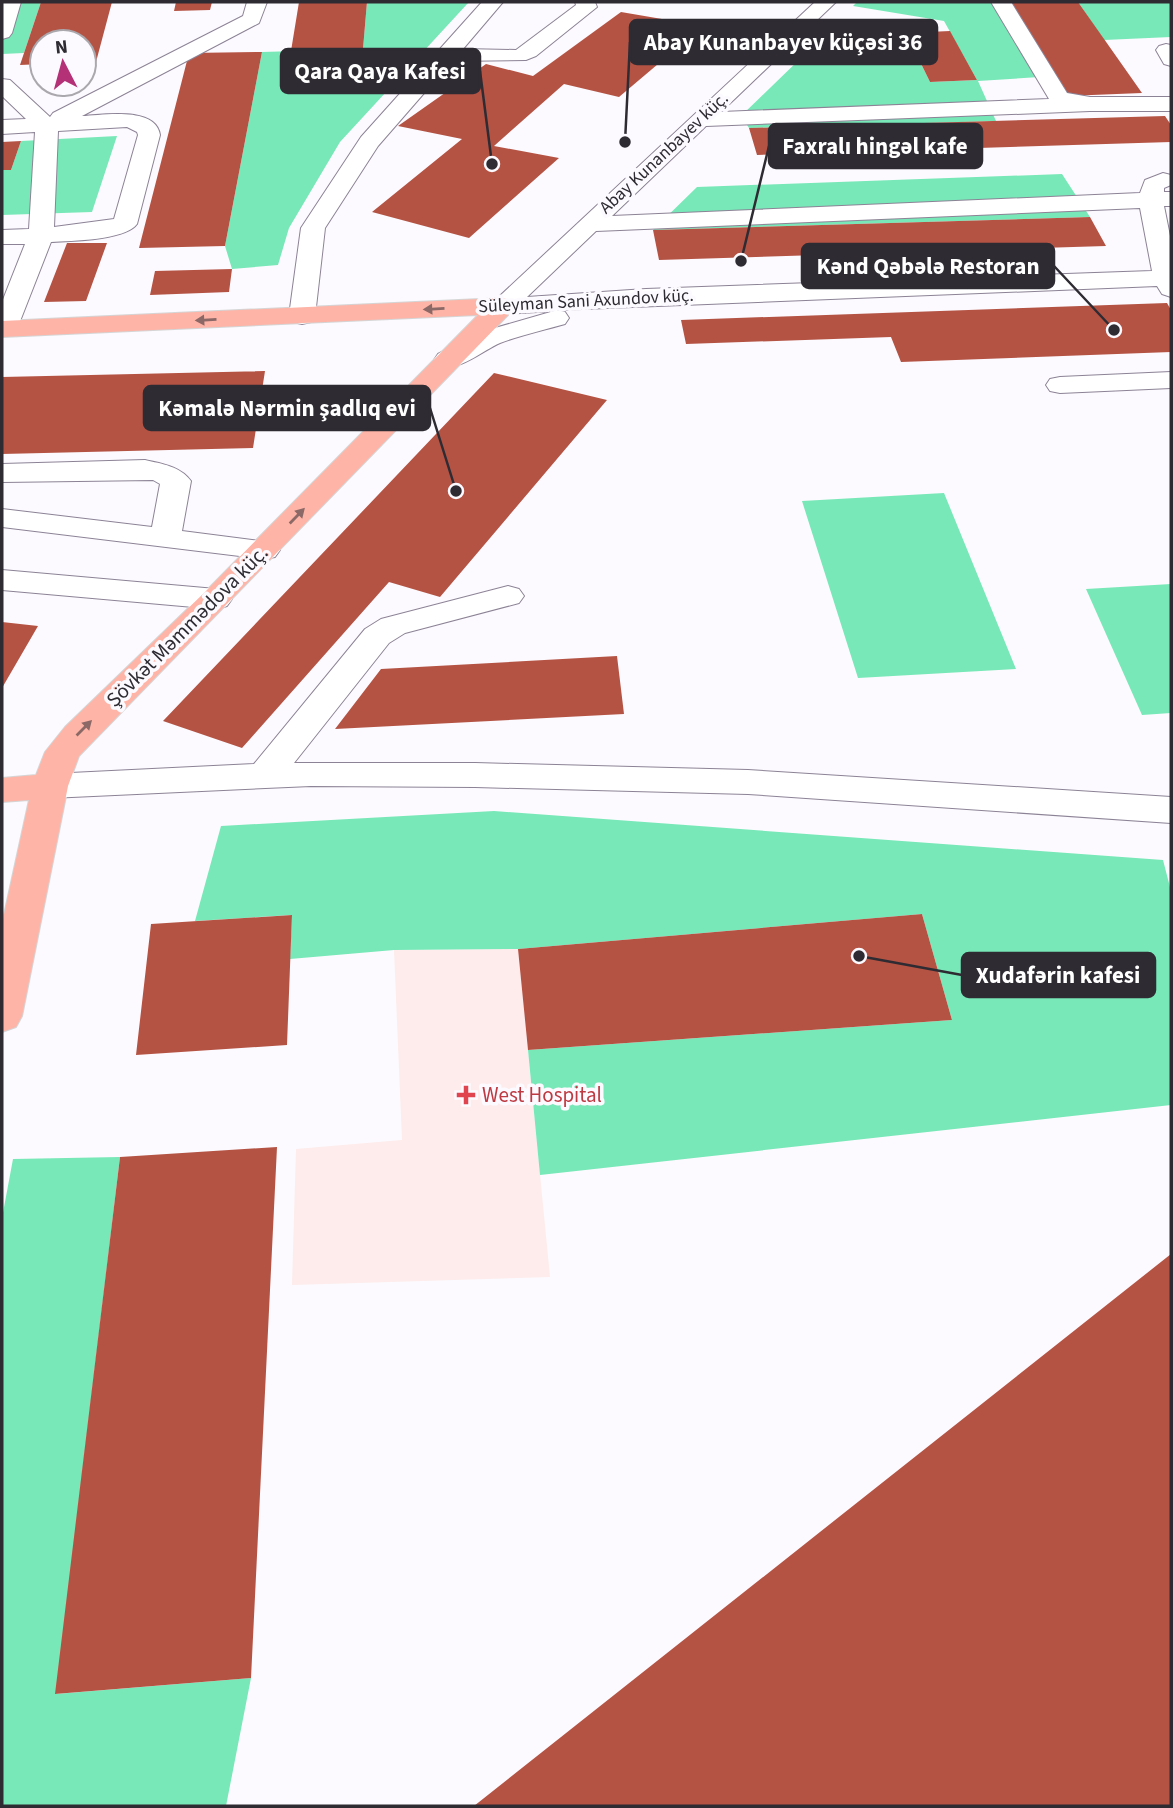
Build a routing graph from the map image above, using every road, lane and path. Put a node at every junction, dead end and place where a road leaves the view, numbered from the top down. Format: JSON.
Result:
{"nodes":[{"id":1,"x":11,"y":2,"type":"edge"},
{"id":2,"x":257,"y":2,"type":"edge"},
{"id":3,"x":493,"y":2,"type":"edge"},
{"id":4,"x":585,"y":2,"type":"edge"},
{"id":5,"x":826,"y":2,"type":"edge"},
{"id":6,"x":1001,"y":2,"type":"edge"},
{"id":7,"x":2,"y":33,"type":"edge"},
{"id":8,"x":446,"y":55,"type":"junction"},
{"id":9,"x":2,"y":85,"type":"edge"},
{"id":10,"x":1090,"y":104,"type":"junction"},
{"id":11,"x":1171,"y":104,"type":"edge"},
{"id":12,"x":699,"y":120,"type":"junction"},
{"id":13,"x":47,"y":126,"type":"junction"},
{"id":14,"x":2,"y":127,"type":"edge"},
{"id":15,"x":1171,"y":176,"type":"edge"},
{"id":16,"x":1161,"y":200,"type":"edge"},
{"id":17,"x":589,"y":224,"type":"junction"},
{"id":18,"x":41,"y":236,"type":"junction"},
{"id":19,"x":2,"y":237,"type":"edge"},
{"id":20,"x":1169,"y":282,"type":"edge"},
{"id":21,"x":646,"y":297,"type":"junction"},
{"id":22,"x":502,"y":306,"type":"junction"},
{"id":23,"x":302,"y":316,"type":"junction"},
{"id":24,"x":3,"y":329,"type":"edge"},
{"id":25,"x":448,"y":360,"type":"junction"},
{"id":26,"x":1171,"y":380,"type":"edge"},
{"id":27,"x":1060,"y":385,"type":"dead end"},
{"id":28,"x":2,"y":473,"type":"edge"},
{"id":29,"x":2,"y":517,"type":"edge"},
{"id":30,"x":165,"y":538,"type":"junction"},
{"id":31,"x":264,"y":550,"type":"junction"},
{"id":32,"x":2,"y":580,"type":"edge"},
{"id":33,"x":509,"y":596,"type":"dead end"},
{"id":34,"x":216,"y":599,"type":"junction"},
{"id":35,"x":264,"y":776,"type":"junction"},
{"id":36,"x":50,"y":786,"type":"junction"},
{"id":37,"x":2,"y":790,"type":"edge"},
{"id":38,"x":1171,"y":810,"type":"edge"},
{"id":39,"x":2,"y":1016,"type":"edge"}],
"edges":[{"from":1,"to":7,"type":"street"},
{"from":2,"to":13,"type":"street"},
{"from":3,"to":8,"type":"street"},
{"from":4,"to":8,"type":"street"},
{"from":5,"to":12,"type":"street","name":"Abay Kunanbayev küç."},
{"from":6,"to":10,"type":"street"},
{"from":8,"to":23,"type":"street"},
{"from":9,"to":13,"type":"street"},
{"from":10,"to":11,"type":"street"},
{"from":10,"to":12,"type":"street"},
{"from":12,"to":17,"type":"street","name":"Abay Kunanbayev küç."},
{"from":13,"to":14,"type":"street"},
{"from":13,"to":18,"type":"street"},
{"from":13,"to":18,"type":"street"},
{"from":15,"to":16,"type":"street"},
{"from":16,"to":17,"type":"street"},
{"from":16,"to":20,"type":"street"},
{"from":17,"to":22,"type":"street","name":"Abay Kunanbayev küç."},
{"from":18,"to":19,"type":"street"},
{"from":18,"to":24,"type":"street"},
{"from":20,"to":21,"type":"street","name":"Süleyman Sani Axundov küç."},
{"from":21,"to":22,"type":"street","name":"Süleyman Sani Axundov küç."},
{"from":21,"to":25,"type":"street"},
{"from":22,"to":23,"type":"main road","name":"Süleyman Sani Axundov küç.","one_way":true},
{"from":22,"to":25,"type":"main road","name":"Şövkət Məmmədova küç."},
{"from":23,"to":24,"type":"main road","name":"Süleyman Sani Axundov küç.","one_way":true},
{"from":31,"to":25,"type":"main road","name":"Şövkət Məmmədova küç.","one_way":true},
{"from":26,"to":27,"type":"street"},
{"from":28,"to":30,"type":"street"},
{"from":29,"to":30,"type":"street"},
{"from":30,"to":31,"type":"street"},
{"from":31,"to":34,"type":"main road","name":"Şövkət Məmmədova küç."},
{"from":32,"to":34,"type":"street"},
{"from":33,"to":35,"type":"street"},
{"from":36,"to":34,"type":"main road","name":"Şövkət Məmmədova küç.","one_way":true},
{"from":35,"to":36,"type":"street"},
{"from":35,"to":38,"type":"street"},
{"from":36,"to":37,"type":"main road"},
{"from":36,"to":39,"type":"main road","name":"Şövkət Məmmədova küç."}]}
